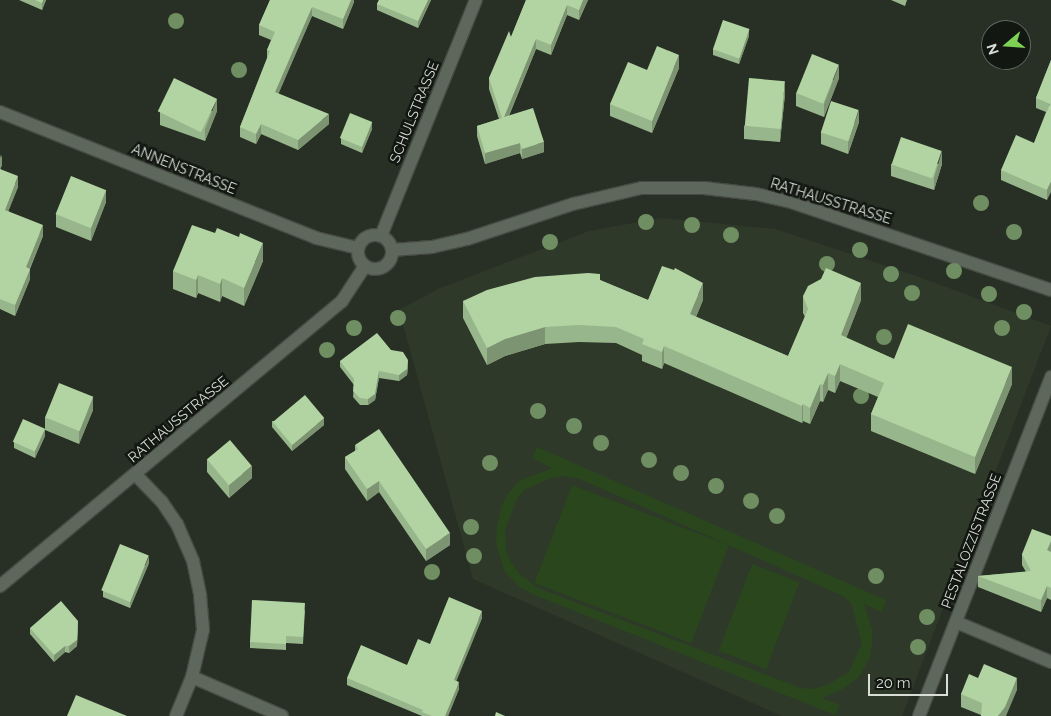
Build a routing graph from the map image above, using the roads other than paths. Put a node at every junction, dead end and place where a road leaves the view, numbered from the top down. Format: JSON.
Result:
{"nodes":[{"id":1,"x":476,"y":0,"type":"edge"},
{"id":2,"x":0,"y":112,"type":"edge"},
{"id":3,"x":381,"y":236,"type":"junction"},
{"id":4,"x":358,"y":248,"type":"junction"},
{"id":5,"x":392,"y":250,"type":"junction"},
{"id":6,"x":365,"y":266,"type":"junction"},
{"id":7,"x":1051,"y":290,"type":"edge"},
{"id":8,"x":1051,"y":377,"type":"edge"},
{"id":9,"x":136,"y":474,"type":"junction"},
{"id":10,"x":0,"y":586,"type":"edge"},
{"id":11,"x":956,"y":622,"type":"junction"},
{"id":12,"x":1051,"y":662,"type":"edge"},
{"id":13,"x":192,"y":677,"type":"junction"},
{"id":14,"x":176,"y":716,"type":"edge"},
{"id":15,"x":282,"y":716,"type":"edge"},
{"id":16,"x":919,"y":716,"type":"edge"}],
"edges":[{"from":1,"to":3,"type":"street","name":"SCHULSTRASSE"},
{"from":2,"to":4,"type":"street","name":"ANNENSTRASSE"},
{"from":3,"to":4,"type":"street"},
{"from":3,"to":5,"type":"street"},
{"from":4,"to":6,"type":"street"},
{"from":5,"to":6,"type":"street"},
{"from":5,"to":7,"type":"street","name":"RATHAUSSTRASSE"},
{"from":6,"to":9,"type":"street","name":"RATHAUSSTRASSE"},
{"from":8,"to":11,"type":"street","name":"PESTALOZZISTRASSE"},
{"from":9,"to":10,"type":"street","name":"RATHAUSSTRASSE"},
{"from":9,"to":13,"type":"street"},
{"from":11,"to":12,"type":"street"},
{"from":11,"to":16,"type":"street","name":"PESTALOZZISTRASSE"},
{"from":13,"to":14,"type":"street"},
{"from":13,"to":15,"type":"street"}]}
